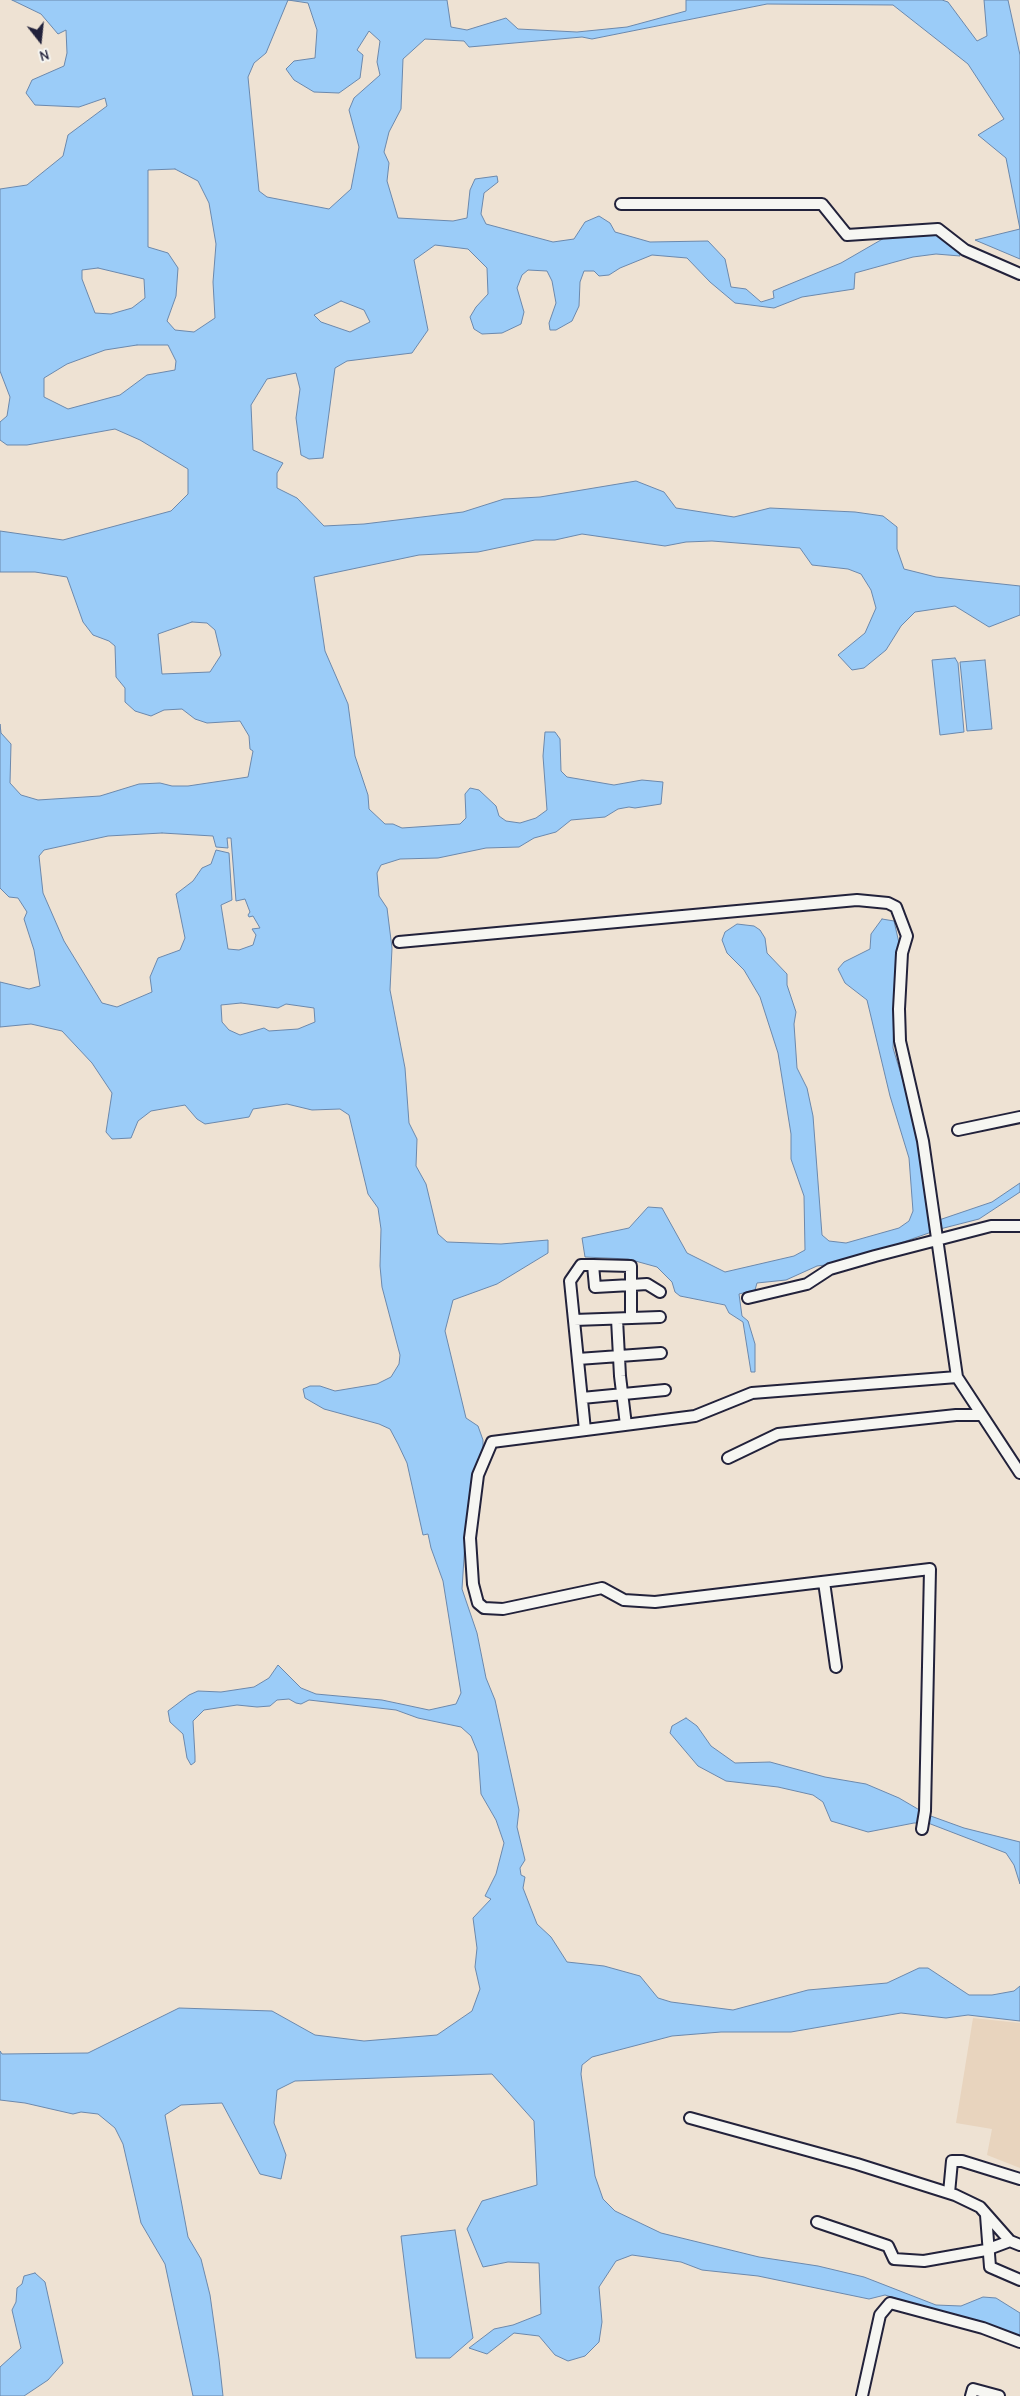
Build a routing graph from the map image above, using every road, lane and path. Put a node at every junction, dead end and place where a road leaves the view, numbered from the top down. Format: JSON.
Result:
{"nodes":[{"id":1,"x":621,"y":204,"type":"dead end"},
{"id":2,"x":1020,"y":274,"type":"edge"},
{"id":3,"x":399,"y":942,"type":"dead end"},
{"id":4,"x":1020,"y":1117,"type":"edge"},
{"id":5,"x":958,"y":1130,"type":"dead end"},
{"id":6,"x":1020,"y":1226,"type":"edge"},
{"id":7,"x":937,"y":1237,"type":"junction"},
{"id":8,"x":593,"y":1265,"type":"junction"},
{"id":9,"x":631,"y":1285,"type":"junction"},
{"id":10,"x":660,"y":1292,"type":"dead end"},
{"id":11,"x":748,"y":1298,"type":"dead end"},
{"id":12,"x":660,"y":1317,"type":"dead end"},
{"id":13,"x":631,"y":1318,"type":"junction"},
{"id":14,"x":617,"y":1319,"type":"junction"},
{"id":15,"x":574,"y":1320,"type":"junction"},
{"id":16,"x":661,"y":1353,"type":"dead end"},
{"id":17,"x":619,"y":1356,"type":"junction"},
{"id":18,"x":578,"y":1359,"type":"junction"},
{"id":19,"x":957,"y":1377,"type":"junction"},
{"id":20,"x":665,"y":1390,"type":"dead end"},
{"id":21,"x":622,"y":1394,"type":"junction"},
{"id":22,"x":582,"y":1398,"type":"junction"},
{"id":23,"x":982,"y":1415,"type":"junction"},
{"id":24,"x":626,"y":1425,"type":"junction"},
{"id":25,"x":585,"y":1430,"type":"junction"},
{"id":26,"x":728,"y":1458,"type":"dead end"},
{"id":27,"x":1020,"y":1473,"type":"edge"},
{"id":28,"x":824,"y":1582,"type":"junction"},
{"id":29,"x":836,"y":1667,"type":"dead end"},
{"id":30,"x":922,"y":1827,"type":"dead end"},
{"id":31,"x":690,"y":2118,"type":"dead end"},
{"id":32,"x":1020,"y":2179,"type":"edge"},
{"id":33,"x":949,"y":2193,"type":"junction"},
{"id":34,"x":986,"y":2215,"type":"junction"},
{"id":35,"x":816,"y":2222,"type":"dead end"},
{"id":36,"x":1010,"y":2241,"type":"junction"},
{"id":37,"x":1020,"y":2245,"type":"edge"},
{"id":38,"x":989,"y":2249,"type":"junction"},
{"id":39,"x":1020,"y":2280,"type":"edge"},
{"id":40,"x":1020,"y":2342,"type":"edge"},
{"id":41,"x":862,"y":2396,"type":"edge"},
{"id":42,"x":971,"y":2396,"type":"edge"},
{"id":43,"x":999,"y":2396,"type":"edge"}],
"edges":[{"from":1,"to":2,"type":"street"},
{"from":3,"to":7,"type":"street"},
{"from":4,"to":5,"type":"street"},
{"from":6,"to":7,"type":"street"},
{"from":7,"to":11,"type":"street"},
{"from":7,"to":19,"type":"street"},
{"from":8,"to":9,"type":"street"},
{"from":8,"to":9,"type":"street"},
{"from":8,"to":15,"type":"street"},
{"from":9,"to":10,"type":"street"},
{"from":9,"to":13,"type":"street"},
{"from":12,"to":13,"type":"street"},
{"from":13,"to":14,"type":"street"},
{"from":14,"to":15,"type":"street"},
{"from":14,"to":17,"type":"street"},
{"from":15,"to":18,"type":"street"},
{"from":16,"to":17,"type":"street"},
{"from":17,"to":18,"type":"street"},
{"from":17,"to":21,"type":"street"},
{"from":18,"to":22,"type":"street"},
{"from":19,"to":23,"type":"street"},
{"from":19,"to":24,"type":"street"},
{"from":20,"to":21,"type":"street"},
{"from":21,"to":22,"type":"street"},
{"from":21,"to":24,"type":"street"},
{"from":22,"to":25,"type":"street"},
{"from":23,"to":26,"type":"street"},
{"from":23,"to":27,"type":"street"},
{"from":24,"to":25,"type":"street"},
{"from":25,"to":28,"type":"street"},
{"from":28,"to":29,"type":"street"},
{"from":28,"to":30,"type":"street"},
{"from":31,"to":33,"type":"street"},
{"from":32,"to":33,"type":"street"},
{"from":33,"to":34,"type":"street"},
{"from":34,"to":36,"type":"street"},
{"from":34,"to":38,"type":"street"},
{"from":35,"to":38,"type":"street"},
{"from":36,"to":37,"type":"street"},
{"from":36,"to":38,"type":"street"},
{"from":38,"to":39,"type":"street"},
{"from":40,"to":41,"type":"street"},
{"from":42,"to":43,"type":"street"}]}
